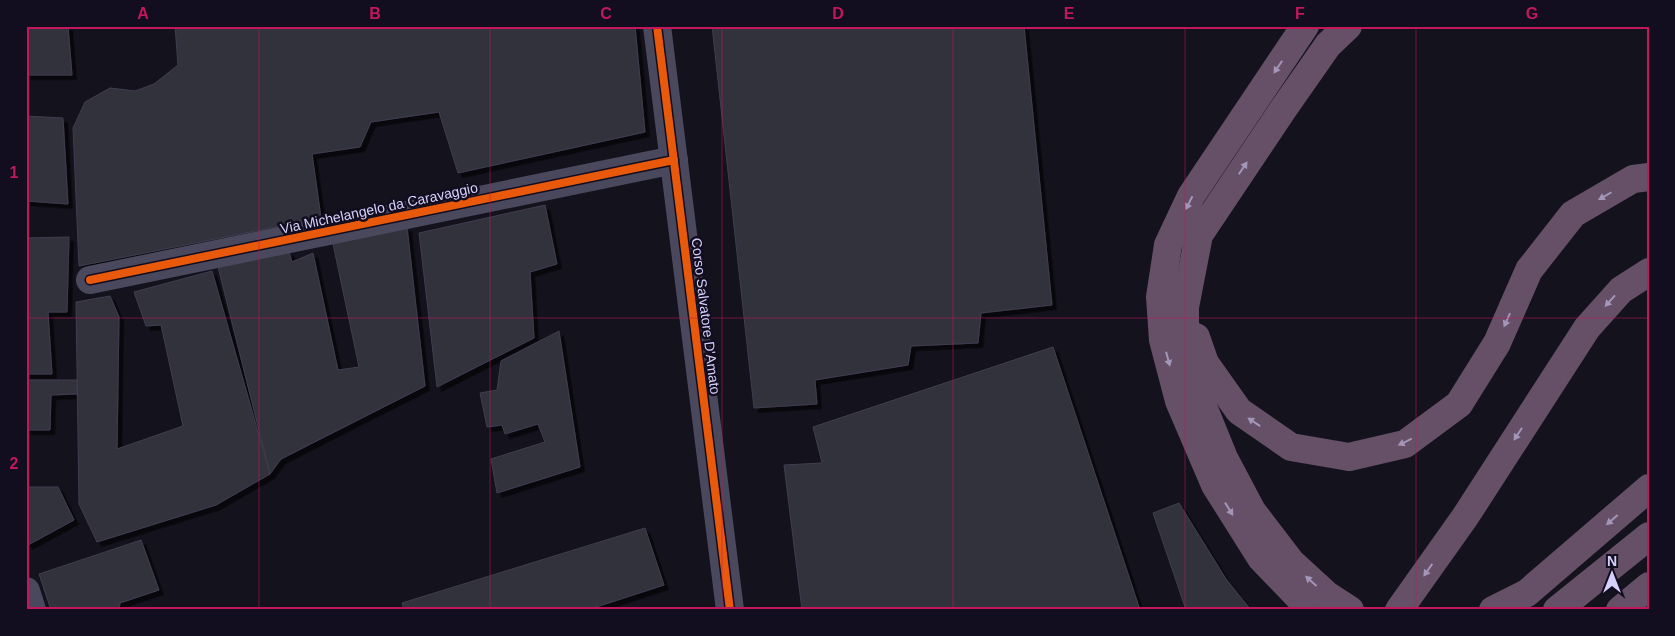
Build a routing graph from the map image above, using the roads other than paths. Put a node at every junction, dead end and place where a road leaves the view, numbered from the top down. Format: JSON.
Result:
{"nodes":[{"id":1,"x":657,"y":26,"type":"edge"},
{"id":2,"x":1305,"y":26,"type":"edge"},
{"id":3,"x":1348,"y":26,"type":"edge"},
{"id":4,"x":674,"y":160,"type":"junction"},
{"id":5,"x":1649,"y":178,"type":"edge"},
{"id":6,"x":1649,"y":272,"type":"edge"},
{"id":7,"x":90,"y":280,"type":"dead end"},
{"id":8,"x":1185,"y":307,"type":"junction"},
{"id":9,"x":1649,"y":488,"type":"edge"},
{"id":10,"x":1649,"y":536,"type":"edge"},
{"id":11,"x":1649,"y":586,"type":"edge"},
{"id":12,"x":26,"y":591,"type":"edge"},
{"id":13,"x":726,"y":609,"type":"edge"},
{"id":14,"x":32,"y":610,"type":"edge"},
{"id":15,"x":1311,"y":610,"type":"edge"},
{"id":16,"x":1350,"y":610,"type":"edge"},
{"id":17,"x":1400,"y":610,"type":"edge"},
{"id":18,"x":1493,"y":610,"type":"edge"},
{"id":19,"x":1557,"y":610,"type":"edge"},
{"id":20,"x":1620,"y":610,"type":"edge"}],
"edges":[{"from":1,"to":4,"type":"street","name":"Corso Salvatore D'Amato"},
{"from":2,"to":15,"type":"highway","one_way":true},
{"from":8,"to":3,"type":"highway","one_way":true},
{"from":4,"to":7,"type":"street","name":"Via Michelangelo da Caravaggio"},
{"from":4,"to":13,"type":"street","name":"Corso Salvatore D'Amato"},
{"from":5,"to":8,"type":"highway","one_way":true},
{"from":6,"to":17,"type":"highway","one_way":true},
{"from":16,"to":8,"type":"highway","one_way":true},
{"from":9,"to":18,"type":"highway","one_way":true},
{"from":10,"to":19,"type":"highway"},
{"from":11,"to":20,"type":"highway"},
{"from":12,"to":14,"type":"street"}]}
